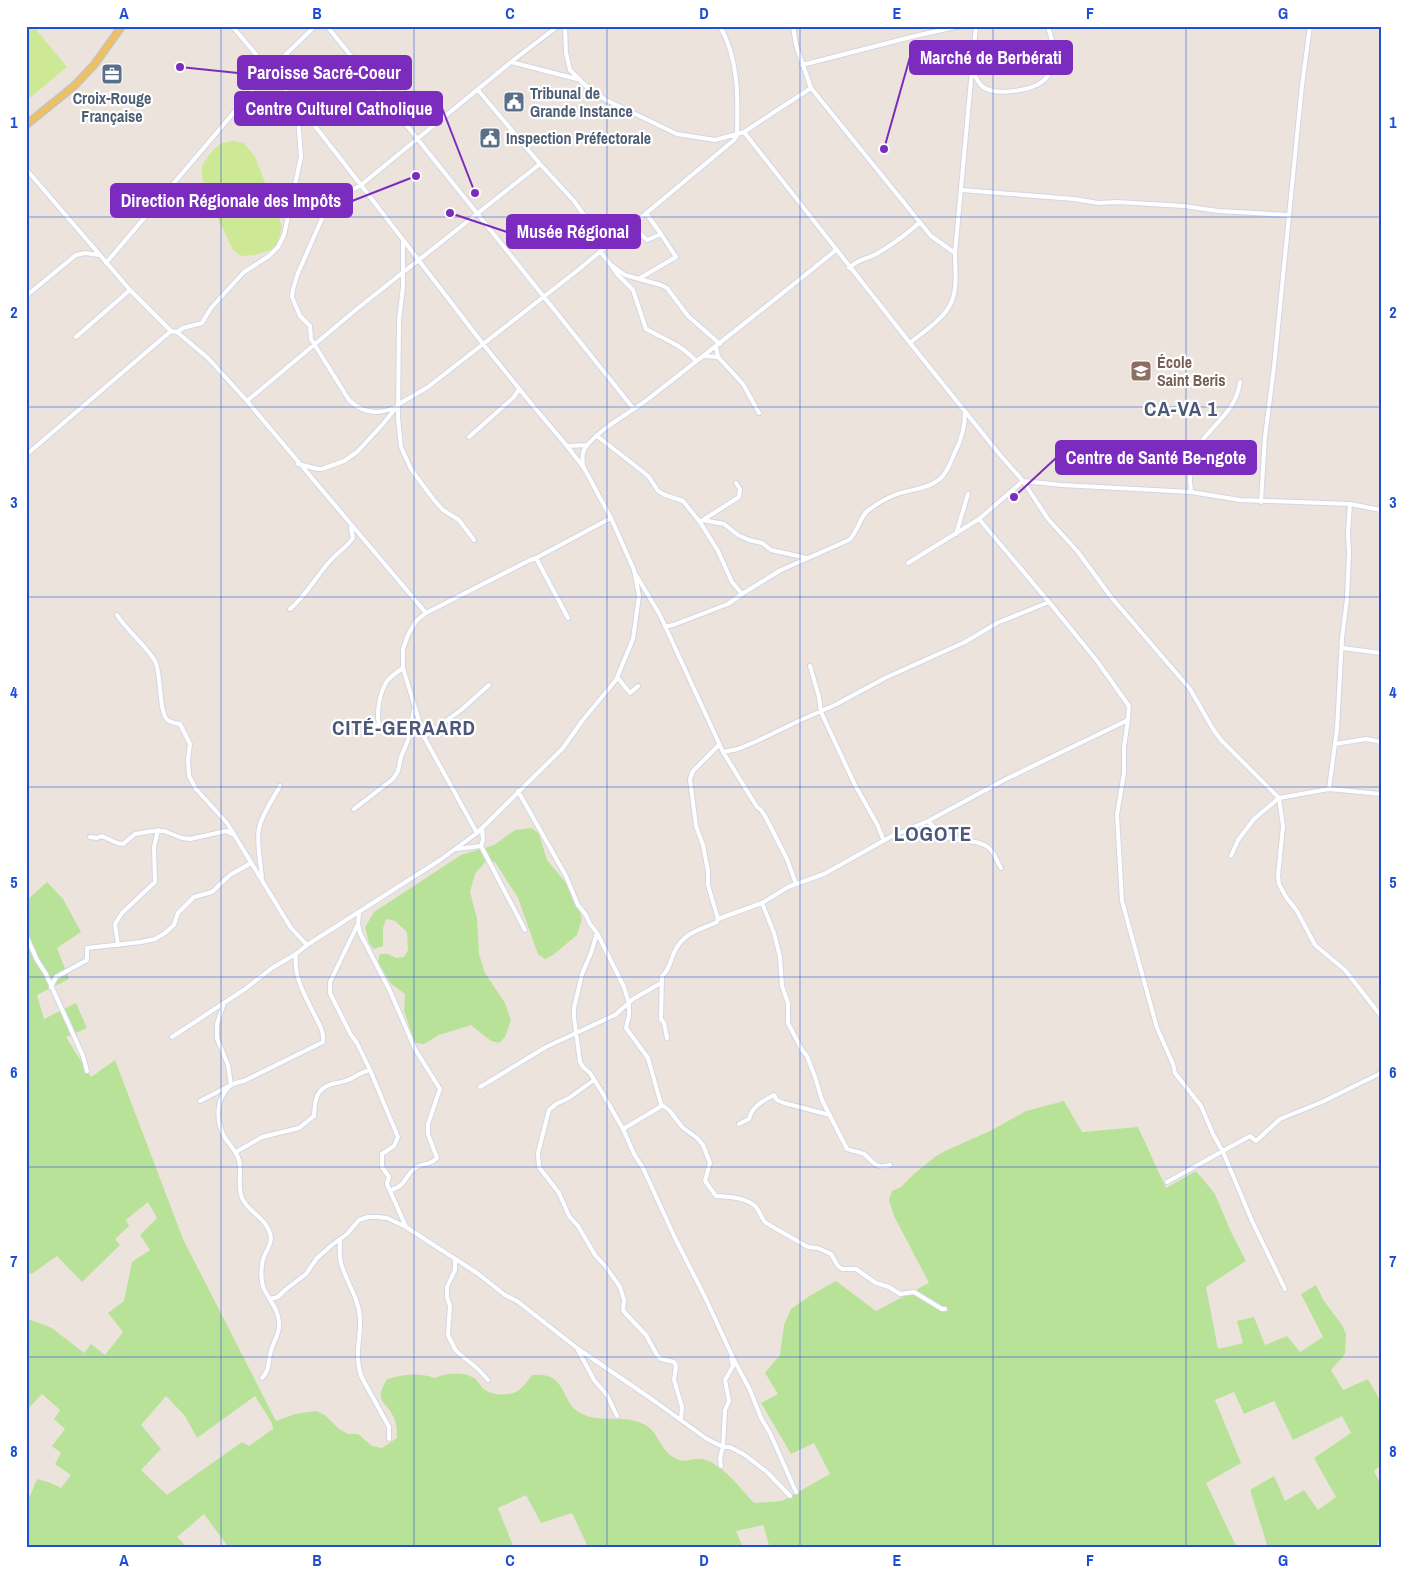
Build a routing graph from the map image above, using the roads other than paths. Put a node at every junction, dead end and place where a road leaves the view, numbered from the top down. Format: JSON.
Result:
{"nodes":[{"id":1,"x":122,"y":26,"type":"edge"},
{"id":2,"x":232,"y":26,"type":"edge"},
{"id":3,"x":315,"y":26,"type":"edge"},
{"id":4,"x":328,"y":26,"type":"edge"},
{"id":5,"x":558,"y":26,"type":"edge"},
{"id":6,"x":565,"y":26,"type":"edge"},
{"id":7,"x":720,"y":26,"type":"edge"},
{"id":8,"x":793,"y":26,"type":"edge"},
{"id":9,"x":960,"y":26,"type":"edge"},
{"id":10,"x":976,"y":26,"type":"edge"},
{"id":11,"x":1048,"y":26,"type":"edge"},
{"id":12,"x":1310,"y":26,"type":"edge"},
{"id":13,"x":511,"y":62,"type":"junction"},
{"id":14,"x":802,"y":65,"type":"junction"},
{"id":15,"x":971,"y":66,"type":"junction"},
{"id":16,"x":269,"y":72,"type":"junction"},
{"id":17,"x":578,"y":79,"type":"junction"},
{"id":18,"x":811,"y":88,"type":"junction"},
{"id":19,"x":478,"y":90,"type":"junction"},
{"id":20,"x":296,"y":104,"type":"junction"},
{"id":21,"x":26,"y":125,"type":"edge"},
{"id":22,"x":744,"y":132,"type":"junction"},
{"id":23,"x":737,"y":135,"type":"junction"},
{"id":24,"x":417,"y":139,"type":"junction"},
{"id":25,"x":540,"y":164,"type":"junction"},
{"id":26,"x":26,"y":169,"type":"edge"},
{"id":27,"x":362,"y":185,"type":"junction"},
{"id":28,"x":961,"y":190,"type":"junction"},
{"id":29,"x":646,"y":213,"type":"junction"},
{"id":30,"x":477,"y":214,"type":"junction"},
{"id":31,"x":1289,"y":215,"type":"junction"},
{"id":32,"x":589,"y":222,"type":"junction"},
{"id":33,"x":920,"y":222,"type":"junction"},
{"id":34,"x":632,"y":225,"type":"junction"},
{"id":35,"x":660,"y":234,"type":"junction"},
{"id":36,"x":402,"y":238,"type":"junction"},
{"id":37,"x":606,"y":246,"type":"junction"},
{"id":38,"x":836,"y":250,"type":"junction"},
{"id":39,"x":600,"y":251,"type":"junction"},
{"id":40,"x":955,"y":252,"type":"junction"},
{"id":41,"x":99,"y":255,"type":"junction"},
{"id":42,"x":420,"y":261,"type":"junction"},
{"id":43,"x":106,"y":262,"type":"junction"},
{"id":44,"x":610,"y":264,"type":"junction"},
{"id":45,"x":849,"y":268,"type":"junction"},
{"id":46,"x":404,"y":273,"type":"junction"},
{"id":47,"x":640,"y":278,"type":"junction"},
{"id":48,"x":130,"y":290,"type":"junction"},
{"id":49,"x":26,"y":296,"type":"edge"},
{"id":50,"x":543,"y":297,"type":"junction"},
{"id":51,"x":171,"y":331,"type":"junction"},
{"id":52,"x":178,"y":332,"type":"junction"},
{"id":53,"x":76,"y":337,"type":"dead end"},
{"id":54,"x":910,"y":343,"type":"junction"},
{"id":55,"x":315,"y":344,"type":"junction"},
{"id":56,"x":483,"y":344,"type":"junction"},
{"id":57,"x":718,"y":345,"type":"junction"},
{"id":58,"x":703,"y":356,"type":"junction"},
{"id":59,"x":718,"y":357,"type":"junction"},
{"id":60,"x":696,"y":361,"type":"junction"},
{"id":61,"x":1240,"y":382,"type":"dead end"},
{"id":62,"x":519,"y":389,"type":"junction"},
{"id":63,"x":247,"y":401,"type":"junction"},
{"id":64,"x":399,"y":404,"type":"junction"},
{"id":65,"x":394,"y":408,"type":"junction"},
{"id":66,"x":633,"y":408,"type":"junction"},
{"id":67,"x":965,"y":412,"type":"junction"},
{"id":68,"x":759,"y":413,"type":"dead end"},
{"id":69,"x":597,"y":436,"type":"junction"},
{"id":70,"x":469,"y":437,"type":"dead end"},
{"id":71,"x":587,"y":445,"type":"junction"},
{"id":72,"x":568,"y":446,"type":"junction"},
{"id":73,"x":26,"y":455,"type":"edge"},
{"id":74,"x":298,"y":464,"type":"junction"},
{"id":75,"x":584,"y":468,"type":"junction"},
{"id":76,"x":1023,"y":481,"type":"junction"},
{"id":77,"x":736,"y":483,"type":"dead end"},
{"id":78,"x":1191,"y":492,"type":"junction"},
{"id":79,"x":968,"y":494,"type":"dead end"},
{"id":80,"x":1262,"y":502,"type":"junction"},
{"id":81,"x":1350,"y":504,"type":"junction"},
{"id":82,"x":1381,"y":510,"type":"edge"},
{"id":83,"x":611,"y":518,"type":"junction"},
{"id":84,"x":979,"y":520,"type":"junction"},
{"id":85,"x":701,"y":521,"type":"junction"},
{"id":86,"x":351,"y":526,"type":"junction"},
{"id":87,"x":956,"y":534,"type":"junction"},
{"id":88,"x":474,"y":540,"type":"dead end"},
{"id":89,"x":536,"y":558,"type":"junction"},
{"id":90,"x":807,"y":558,"type":"junction"},
{"id":91,"x":908,"y":563,"type":"dead end"},
{"id":92,"x":634,"y":570,"type":"junction"},
{"id":93,"x":742,"y":594,"type":"junction"},
{"id":94,"x":1048,"y":602,"type":"junction"},
{"id":95,"x":290,"y":609,"type":"dead end"},
{"id":96,"x":426,"y":613,"type":"junction"},
{"id":97,"x":117,"y":615,"type":"dead end"},
{"id":98,"x":568,"y":618,"type":"dead end"},
{"id":99,"x":665,"y":627,"type":"junction"},
{"id":100,"x":1342,"y":648,"type":"junction"},
{"id":101,"x":1381,"y":653,"type":"edge"},
{"id":102,"x":810,"y":666,"type":"dead end"},
{"id":103,"x":403,"y":668,"type":"junction"},
{"id":104,"x":618,"y":678,"type":"junction"},
{"id":105,"x":489,"y":685,"type":"dead end"},
{"id":106,"x":638,"y":686,"type":"dead end"},
{"id":107,"x":414,"y":708,"type":"junction"},
{"id":108,"x":821,"y":712,"type":"junction"},
{"id":109,"x":1128,"y":720,"type":"junction"},
{"id":110,"x":367,"y":733,"type":"dead end"},
{"id":111,"x":424,"y":737,"type":"junction"},
{"id":112,"x":1381,"y":742,"type":"edge"},
{"id":113,"x":1335,"y":744,"type":"junction"},
{"id":114,"x":719,"y":746,"type":"junction"},
{"id":115,"x":723,"y":752,"type":"junction"},
{"id":116,"x":280,"y":786,"type":"dead end"},
{"id":117,"x":1329,"y":789,"type":"junction"},
{"id":118,"x":518,"y":791,"type":"junction"},
{"id":119,"x":1381,"y":794,"type":"edge"},
{"id":120,"x":1279,"y":798,"type":"junction"},
{"id":121,"x":354,"y":809,"type":"dead end"},
{"id":122,"x":928,"y":821,"type":"junction"},
{"id":123,"x":482,"y":828,"type":"junction"},
{"id":124,"x":158,"y":830,"type":"junction"},
{"id":125,"x":477,"y":833,"type":"junction"},
{"id":126,"x":234,"y":835,"type":"junction"},
{"id":127,"x":90,"y":837,"type":"dead end"},
{"id":128,"x":884,"y":841,"type":"junction"},
{"id":129,"x":481,"y":846,"type":"junction"},
{"id":130,"x":455,"y":850,"type":"junction"},
{"id":131,"x":1230,"y":856,"type":"dead end"},
{"id":132,"x":251,"y":863,"type":"junction"},
{"id":133,"x":1002,"y":868,"type":"dead end"},
{"id":134,"x":262,"y":879,"type":"junction"},
{"id":135,"x":796,"y":884,"type":"junction"},
{"id":136,"x":762,"y":903,"type":"junction"},
{"id":137,"x":359,"y":912,"type":"junction"},
{"id":138,"x":718,"y":919,"type":"junction"},
{"id":139,"x":358,"y":924,"type":"junction"},
{"id":140,"x":525,"y":930,"type":"dead end"},
{"id":141,"x":598,"y":933,"type":"junction"},
{"id":142,"x":26,"y":935,"type":"edge"},
{"id":143,"x":118,"y":945,"type":"junction"},
{"id":144,"x":307,"y":945,"type":"junction"},
{"id":145,"x":296,"y":954,"type":"junction"},
{"id":146,"x":661,"y":983,"type":"junction"},
{"id":147,"x":51,"y":987,"type":"junction"},
{"id":148,"x":224,"y":1003,"type":"junction"},
{"id":149,"x":629,"y":1004,"type":"junction"},
{"id":150,"x":1381,"y":1016,"type":"edge"},
{"id":151,"x":576,"y":1033,"type":"junction"},
{"id":152,"x":172,"y":1037,"type":"dead end"},
{"id":153,"x":667,"y":1038,"type":"dead end"},
{"id":154,"x":370,"y":1070,"type":"junction"},
{"id":155,"x":87,"y":1071,"type":"dead end"},
{"id":156,"x":1381,"y":1073,"type":"edge"},
{"id":157,"x":594,"y":1080,"type":"junction"},
{"id":158,"x":231,"y":1085,"type":"junction"},
{"id":159,"x":480,"y":1087,"type":"dead end"},
{"id":160,"x":200,"y":1101,"type":"dead end"},
{"id":161,"x":660,"y":1104,"type":"junction"},
{"id":162,"x":830,"y":1116,"type":"junction"},
{"id":163,"x":739,"y":1124,"type":"dead end"},
{"id":164,"x":623,"y":1129,"type":"junction"},
{"id":165,"x":236,"y":1152,"type":"junction"},
{"id":166,"x":1223,"y":1152,"type":"junction"},
{"id":167,"x":890,"y":1165,"type":"dead end"},
{"id":168,"x":1167,"y":1182,"type":"dead end"},
{"id":169,"x":391,"y":1190,"type":"junction"},
{"id":170,"x":406,"y":1227,"type":"junction"},
{"id":171,"x":340,"y":1240,"type":"junction"},
{"id":172,"x":455,"y":1259,"type":"junction"},
{"id":173,"x":1286,"y":1289,"type":"dead end"},
{"id":174,"x":270,"y":1299,"type":"junction"},
{"id":175,"x":945,"y":1309,"type":"dead end"},
{"id":176,"x":577,"y":1348,"type":"junction"},
{"id":177,"x":732,"y":1356,"type":"junction"},
{"id":178,"x":262,"y":1378,"type":"dead end"},
{"id":179,"x":488,"y":1380,"type":"dead end"},
{"id":180,"x":617,"y":1416,"type":"dead end"},
{"id":181,"x":681,"y":1419,"type":"junction"},
{"id":182,"x":389,"y":1439,"type":"dead end"},
{"id":183,"x":723,"y":1447,"type":"junction"},
{"id":184,"x":721,"y":1466,"type":"dead end"},
{"id":185,"x":796,"y":1492,"type":"dead end"},
{"id":186,"x":790,"y":1496,"type":"dead end"}],
"edges":[{"from":1,"to":21,"type":"main road"},
{"from":2,"to":16,"type":"street"},
{"from":3,"to":16,"type":"street"},
{"from":4,"to":24,"type":"street"},
{"from":5,"to":13,"type":"street"},
{"from":6,"to":17,"type":"street"},
{"from":7,"to":23,"type":"street"},
{"from":8,"to":14,"type":"street"},
{"from":9,"to":14,"type":"street"},
{"from":10,"to":15,"type":"street"},
{"from":11,"to":15,"type":"street"},
{"from":12,"to":31,"type":"street"},
{"from":13,"to":17,"type":"street"},
{"from":13,"to":19,"type":"street"},
{"from":14,"to":18,"type":"street"},
{"from":15,"to":28,"type":"street"},
{"from":16,"to":20,"type":"street"},
{"from":16,"to":43,"type":"street"},
{"from":17,"to":23,"type":"street"},
{"from":18,"to":22,"type":"street"},
{"from":18,"to":33,"type":"street"},
{"from":19,"to":24,"type":"street"},
{"from":19,"to":25,"type":"street"},
{"from":20,"to":27,"type":"street"},
{"from":20,"to":52,"type":"street"},
{"from":22,"to":23,"type":"street"},
{"from":22,"to":38,"type":"street"},
{"from":23,"to":29,"type":"street"},
{"from":24,"to":27,"type":"street"},
{"from":24,"to":30,"type":"street"},
{"from":25,"to":30,"type":"street"},
{"from":25,"to":32,"type":"street"},
{"from":26,"to":41,"type":"street"},
{"from":27,"to":36,"type":"street"},
{"from":27,"to":55,"type":"street"},
{"from":28,"to":31,"type":"street"},
{"from":28,"to":40,"type":"street"},
{"from":29,"to":34,"type":"street"},
{"from":29,"to":35,"type":"street"},
{"from":30,"to":42,"type":"street"},
{"from":30,"to":50,"type":"street"},
{"from":31,"to":80,"type":"street"},
{"from":32,"to":34,"type":"street"},
{"from":32,"to":37,"type":"street"},
{"from":33,"to":40,"type":"street"},
{"from":33,"to":45,"type":"street"},
{"from":34,"to":35,"type":"street"},
{"from":34,"to":37,"type":"street"},
{"from":35,"to":47,"type":"street"},
{"from":36,"to":42,"type":"street"},
{"from":36,"to":46,"type":"street"},
{"from":37,"to":39,"type":"street"},
{"from":38,"to":45,"type":"street"},
{"from":38,"to":57,"type":"street"},
{"from":39,"to":44,"type":"street"},
{"from":39,"to":50,"type":"street"},
{"from":40,"to":54,"type":"street"},
{"from":41,"to":43,"type":"street"},
{"from":41,"to":49,"type":"street"},
{"from":42,"to":46,"type":"street"},
{"from":42,"to":56,"type":"street"},
{"from":43,"to":48,"type":"street"},
{"from":44,"to":47,"type":"street"},
{"from":44,"to":60,"type":"street"},
{"from":45,"to":54,"type":"street"},
{"from":46,"to":55,"type":"street"},
{"from":46,"to":64,"type":"street"},
{"from":47,"to":57,"type":"street"},
{"from":48,"to":51,"type":"street"},
{"from":48,"to":53,"type":"street"},
{"from":50,"to":56,"type":"street"},
{"from":50,"to":66,"type":"street"},
{"from":51,"to":52,"type":"street"},
{"from":51,"to":73,"type":"street"},
{"from":52,"to":63,"type":"street"},
{"from":54,"to":67,"type":"street"},
{"from":55,"to":63,"type":"street"},
{"from":55,"to":65,"type":"street"},
{"from":56,"to":62,"type":"street"},
{"from":56,"to":64,"type":"street"},
{"from":57,"to":58,"type":"street"},
{"from":57,"to":59,"type":"street"},
{"from":58,"to":59,"type":"street"},
{"from":58,"to":60,"type":"street"},
{"from":59,"to":68,"type":"street"},
{"from":60,"to":66,"type":"street"},
{"from":61,"to":78,"type":"street"},
{"from":62,"to":70,"type":"street"},
{"from":62,"to":72,"type":"street"},
{"from":63,"to":74,"type":"street"},
{"from":64,"to":65,"type":"street"},
{"from":64,"to":88,"type":"street"},
{"from":65,"to":74,"type":"street"},
{"from":66,"to":69,"type":"street"},
{"from":67,"to":76,"type":"street"},
{"from":67,"to":90,"type":"street"},
{"from":69,"to":71,"type":"street"},
{"from":69,"to":85,"type":"street"},
{"from":71,"to":72,"type":"street"},
{"from":71,"to":75,"type":"street"},
{"from":72,"to":75,"type":"street"},
{"from":74,"to":86,"type":"street"},
{"from":75,"to":83,"type":"street"},
{"from":76,"to":78,"type":"street"},
{"from":76,"to":84,"type":"street"},
{"from":76,"to":120,"type":"street"},
{"from":77,"to":85,"type":"street"},
{"from":78,"to":80,"type":"street"},
{"from":79,"to":87,"type":"street"},
{"from":80,"to":81,"type":"street"},
{"from":81,"to":82,"type":"street"},
{"from":81,"to":100,"type":"street"},
{"from":83,"to":89,"type":"street"},
{"from":83,"to":92,"type":"street"},
{"from":84,"to":87,"type":"street"},
{"from":84,"to":94,"type":"street"},
{"from":85,"to":90,"type":"street"},
{"from":85,"to":93,"type":"street"},
{"from":86,"to":95,"type":"street"},
{"from":86,"to":96,"type":"street"},
{"from":87,"to":91,"type":"street"},
{"from":89,"to":96,"type":"street"},
{"from":89,"to":98,"type":"street"},
{"from":90,"to":93,"type":"street"},
{"from":92,"to":99,"type":"street"},
{"from":92,"to":104,"type":"street"},
{"from":93,"to":99,"type":"street"},
{"from":94,"to":108,"type":"street"},
{"from":94,"to":109,"type":"street"},
{"from":96,"to":103,"type":"street"},
{"from":97,"to":126,"type":"street"},
{"from":99,"to":114,"type":"street"},
{"from":100,"to":101,"type":"street"},
{"from":100,"to":113,"type":"street"},
{"from":102,"to":108,"type":"street"},
{"from":103,"to":107,"type":"street"},
{"from":103,"to":110,"type":"street"},
{"from":104,"to":106,"type":"street"},
{"from":104,"to":118,"type":"street"},
{"from":105,"to":111,"type":"street"},
{"from":107,"to":111,"type":"street"},
{"from":107,"to":121,"type":"street"},
{"from":108,"to":115,"type":"street"},
{"from":108,"to":128,"type":"street"},
{"from":109,"to":122,"type":"street"},
{"from":109,"to":166,"type":"street"},
{"from":111,"to":125,"type":"street"},
{"from":112,"to":113,"type":"street"},
{"from":113,"to":117,"type":"street"},
{"from":114,"to":115,"type":"street"},
{"from":114,"to":138,"type":"street"},
{"from":115,"to":135,"type":"street"},
{"from":116,"to":134,"type":"street"},
{"from":117,"to":119,"type":"street"},
{"from":117,"to":120,"type":"street"},
{"from":118,"to":123,"type":"street"},
{"from":118,"to":141,"type":"street"},
{"from":120,"to":131,"type":"street"},
{"from":120,"to":150,"type":"street"},
{"from":122,"to":128,"type":"street"},
{"from":122,"to":133,"type":"street"},
{"from":123,"to":125,"type":"street"},
{"from":123,"to":129,"type":"street"},
{"from":124,"to":126,"type":"street"},
{"from":124,"to":127,"type":"street"},
{"from":124,"to":143,"type":"street"},
{"from":125,"to":130,"type":"street"},
{"from":126,"to":132,"type":"street"},
{"from":128,"to":135,"type":"street"},
{"from":129,"to":130,"type":"street"},
{"from":129,"to":140,"type":"street"},
{"from":130,"to":137,"type":"street"},
{"from":132,"to":134,"type":"street"},
{"from":132,"to":143,"type":"street"},
{"from":134,"to":144,"type":"street"},
{"from":135,"to":136,"type":"street"},
{"from":136,"to":138,"type":"street"},
{"from":136,"to":162,"type":"street"},
{"from":137,"to":139,"type":"street"},
{"from":137,"to":144,"type":"street"},
{"from":138,"to":146,"type":"street"},
{"from":139,"to":154,"type":"street"},
{"from":139,"to":169,"type":"street"},
{"from":141,"to":149,"type":"street"},
{"from":141,"to":151,"type":"street"},
{"from":142,"to":147,"type":"street"},
{"from":143,"to":147,"type":"street"},
{"from":144,"to":145,"type":"street"},
{"from":145,"to":148,"type":"street"},
{"from":145,"to":158,"type":"street"},
{"from":146,"to":149,"type":"street"},
{"from":146,"to":153,"type":"street"},
{"from":147,"to":155,"type":"street"},
{"from":148,"to":152,"type":"street"},
{"from":148,"to":158,"type":"street"},
{"from":149,"to":151,"type":"street"},
{"from":149,"to":161,"type":"street"},
{"from":151,"to":157,"type":"street"},
{"from":151,"to":159,"type":"street"},
{"from":154,"to":165,"type":"street"},
{"from":154,"to":169,"type":"street"},
{"from":156,"to":166,"type":"street"},
{"from":157,"to":164,"type":"street"},
{"from":157,"to":181,"type":"street"},
{"from":158,"to":160,"type":"street"},
{"from":158,"to":165,"type":"street"},
{"from":161,"to":164,"type":"street"},
{"from":161,"to":175,"type":"street"},
{"from":162,"to":163,"type":"street"},
{"from":162,"to":167,"type":"street"},
{"from":164,"to":177,"type":"street"},
{"from":165,"to":174,"type":"street"},
{"from":166,"to":168,"type":"street"},
{"from":166,"to":173,"type":"street"},
{"from":169,"to":170,"type":"street"},
{"from":170,"to":171,"type":"street"},
{"from":170,"to":172,"type":"street"},
{"from":171,"to":174,"type":"street"},
{"from":171,"to":182,"type":"street"},
{"from":172,"to":176,"type":"street"},
{"from":172,"to":179,"type":"street"},
{"from":174,"to":178,"type":"street"},
{"from":176,"to":180,"type":"street"},
{"from":176,"to":181,"type":"street"},
{"from":177,"to":183,"type":"street"},
{"from":177,"to":185,"type":"street"},
{"from":181,"to":183,"type":"street"},
{"from":183,"to":184,"type":"street"},
{"from":183,"to":186,"type":"street"}]}
